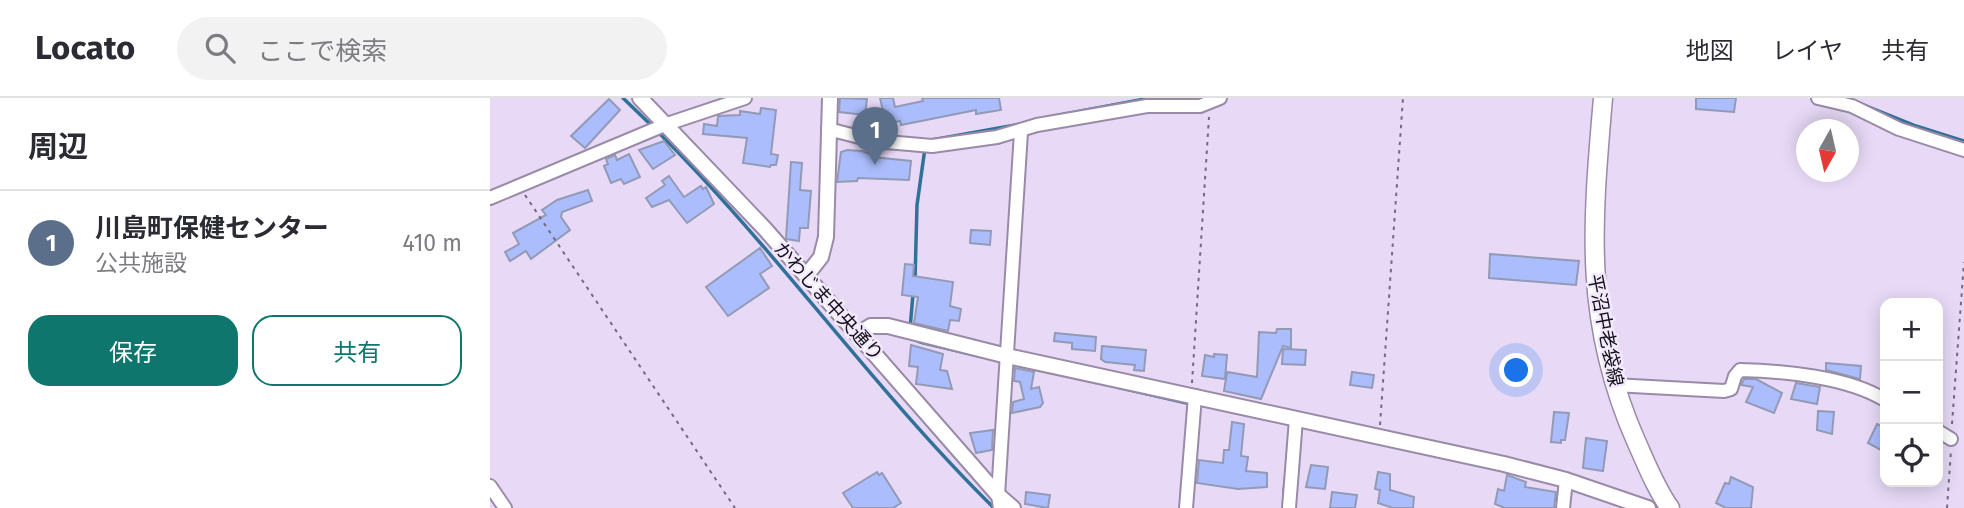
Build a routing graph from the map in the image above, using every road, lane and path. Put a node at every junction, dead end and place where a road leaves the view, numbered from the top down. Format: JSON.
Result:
{"nodes":[{"id":1,"x":639,"y":98,"type":"edge"},
{"id":2,"x":745,"y":98,"type":"edge"},
{"id":3,"x":830,"y":98,"type":"edge"},
{"id":4,"x":1403,"y":98,"type":"edge"},
{"id":5,"x":1603,"y":98,"type":"edge"},
{"id":6,"x":1818,"y":98,"type":"edge"},
{"id":7,"x":1215,"y":100,"type":"edge"},
{"id":8,"x":667,"y":124,"type":"junction"},
{"id":9,"x":828,"y":130,"type":"junction"},
{"id":10,"x":1021,"y":132,"type":"junction"},
{"id":11,"x":1964,"y":150,"type":"edge"},
{"id":12,"x":519,"y":186,"type":"junction"},
{"id":13,"x":490,"y":198,"type":"edge"},
{"id":14,"x":1964,"y":262,"type":"edge"},
{"id":15,"x":806,"y":276,"type":"junction"},
{"id":16,"x":858,"y":334,"type":"junction"},
{"id":17,"x":1007,"y":356,"type":"junction"},
{"id":18,"x":1615,"y":384,"type":"junction"},
{"id":19,"x":1193,"y":396,"type":"junction"},
{"id":20,"x":1880,"y":397,"type":"edge"},
{"id":21,"x":1296,"y":419,"type":"junction"},
{"id":22,"x":1943,"y":434,"type":"edge"},
{"id":23,"x":1380,"y":437,"type":"junction"},
{"id":24,"x":1951,"y":439,"type":"junction"},
{"id":25,"x":1566,"y":480,"type":"junction"},
{"id":26,"x":490,"y":486,"type":"edge"},
{"id":27,"x":999,"y":502,"type":"edge"},
{"id":28,"x":1664,"y":506,"type":"edge"},
{"id":29,"x":505,"y":508,"type":"edge"},
{"id":30,"x":735,"y":508,"type":"edge"},
{"id":31,"x":1013,"y":508,"type":"edge"},
{"id":32,"x":1186,"y":508,"type":"edge"},
{"id":33,"x":1289,"y":508,"type":"edge"},
{"id":34,"x":1563,"y":508,"type":"edge"},
{"id":35,"x":1648,"y":508,"type":"edge"},
{"id":36,"x":1947,"y":508,"type":"edge"}],
"edges":[{"from":1,"to":8,"type":"street","name":"かわじま中央通り"},
{"from":2,"to":8,"type":"street"},
{"from":3,"to":9,"type":"street"},
{"from":4,"to":23,"type":"path"},
{"from":5,"to":18,"type":"main road","name":"平沼中老袋線"},
{"from":6,"to":11,"type":"street"},
{"from":7,"to":10,"type":"street"},
{"from":7,"to":19,"type":"path"},
{"from":8,"to":12,"type":"street"},
{"from":8,"to":15,"type":"street","name":"かわじま中央通り"},
{"from":9,"to":10,"type":"street"},
{"from":9,"to":15,"type":"street"},
{"from":10,"to":17,"type":"street"},
{"from":12,"to":13,"type":"street"},
{"from":12,"to":30,"type":"path"},
{"from":14,"to":24,"type":"path"},
{"from":15,"to":16,"type":"street","name":"かわじま中央通り"},
{"from":16,"to":17,"type":"street"},
{"from":16,"to":27,"type":"street","name":"かわじま中央通り"},
{"from":17,"to":19,"type":"street"},
{"from":17,"to":27,"type":"street"},
{"from":18,"to":20,"type":"street"},
{"from":18,"to":28,"type":"main road","name":"平沼中老袋線"},
{"from":19,"to":21,"type":"street"},
{"from":19,"to":32,"type":"street"},
{"from":21,"to":23,"type":"street"},
{"from":21,"to":33,"type":"street"},
{"from":22,"to":24,"type":"street"},
{"from":23,"to":25,"type":"street"},
{"from":24,"to":36,"type":"path"},
{"from":25,"to":34,"type":"street"},
{"from":25,"to":35,"type":"street"},
{"from":26,"to":29,"type":"street"},
{"from":27,"to":31,"type":"street","name":"かわじま中央通り"}]}
